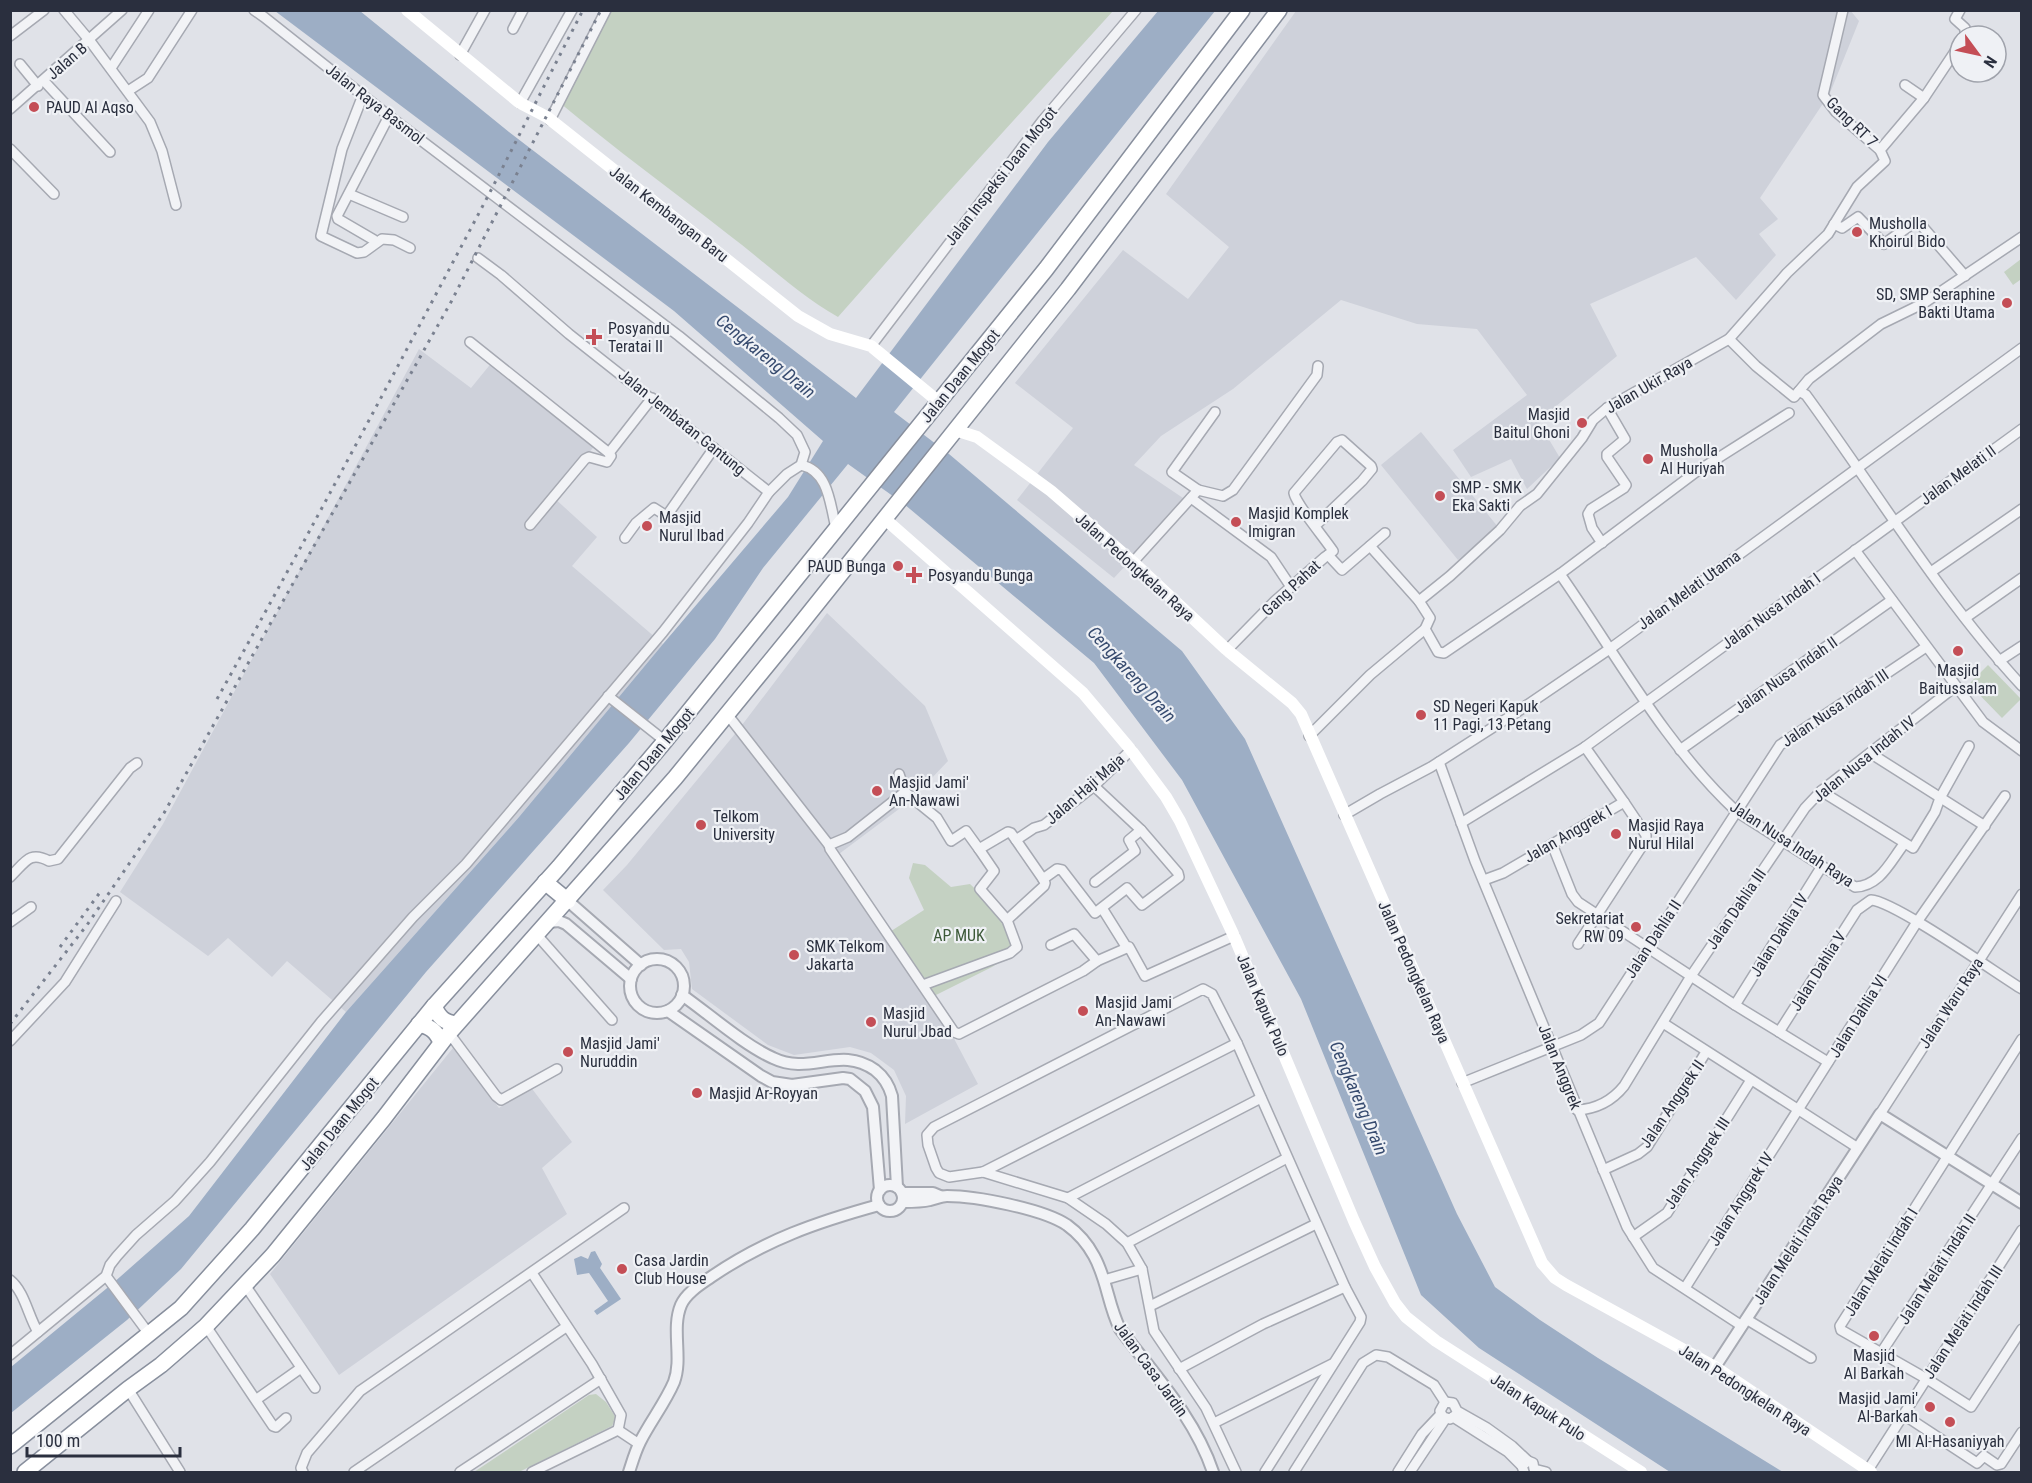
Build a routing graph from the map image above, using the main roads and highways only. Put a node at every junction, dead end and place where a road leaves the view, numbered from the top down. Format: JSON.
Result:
{"nodes":[{"id":1,"x":1242,"y":10,"type":"edge"},
{"id":2,"x":1279,"y":10,"type":"edge"},
{"id":3,"x":410,"y":12,"type":"edge"},
{"id":4,"x":934,"y":408,"type":"junction"},
{"id":5,"x":958,"y":427,"type":"junction"},
{"id":6,"x":885,"y":519,"type":"junction"},
{"id":7,"x":545,"y":882,"type":"junction"},
{"id":8,"x":568,"y":901,"type":"junction"},
{"id":9,"x":434,"y":1006,"type":"junction"},
{"id":10,"x":419,"y":1024,"type":"junction"},
{"id":11,"x":449,"y":1033,"type":"junction"},
{"id":12,"x":10,"y":1446,"type":"edge"},
{"id":13,"x":1869,"y":1471,"type":"edge"},
{"id":14,"x":25,"y":1473,"type":"edge"},
{"id":15,"x":1641,"y":1473,"type":"edge"}],
"edges":[{"from":1,"to":4,"type":"highway","name":"Jalan Daan Mogot"},
{"from":2,"to":5,"type":"highway","name":"Jalan Daan Mogot"},
{"from":3,"to":4,"type":"main road","name":"Jalan Kembangan Baru"},
{"from":4,"to":7,"type":"highway","name":"Jalan Daan Mogot"},
{"from":5,"to":6,"type":"highway","name":"Jalan Daan Mogot"},
{"from":5,"to":13,"type":"main road","name":"Jalan Pedongkelan Raya"},
{"from":6,"to":8,"type":"highway","name":"Jalan Daan Mogot"},
{"from":6,"to":15,"type":"main road","name":"Jalan Kapuk Pulo"},
{"from":7,"to":8,"type":"highway"},
{"from":7,"to":9,"type":"highway","name":"Jalan Daan Mogot"},
{"from":8,"to":11,"type":"highway","name":"Jalan Daan Mogot"},
{"from":9,"to":10,"type":"highway","name":"Jalan Daan Mogot"},
{"from":9,"to":11,"type":"highway"},
{"from":10,"to":11,"type":"highway"},
{"from":10,"to":12,"type":"highway","name":"Jalan Daan Mogot"},
{"from":11,"to":14,"type":"highway","name":"Jalan Daan Mogot"}]}
